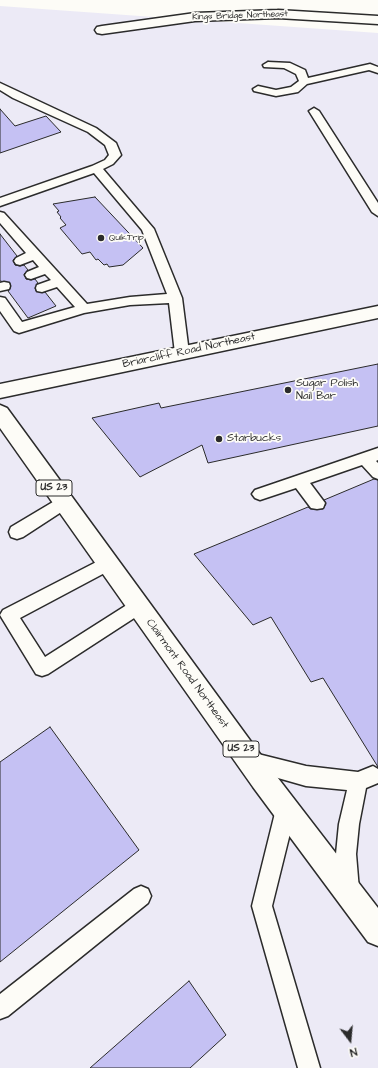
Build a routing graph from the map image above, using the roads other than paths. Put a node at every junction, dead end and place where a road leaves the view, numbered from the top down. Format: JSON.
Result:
{"nodes":[{"id":1,"x":378,"y":20,"type":"edge"},
{"id":2,"x":102,"y":30,"type":"dead end"},
{"id":3,"x":268,"y":65,"type":"dead end"},
{"id":4,"x":378,"y":70,"type":"edge"},
{"id":5,"x":304,"y":82,"type":"junction"},
{"id":6,"x":0,"y":86,"type":"edge"},
{"id":7,"x":258,"y":89,"type":"dead end"},
{"id":8,"x":314,"y":110,"type":"dead end"},
{"id":9,"x":96,"y":168,"type":"junction"},
{"id":10,"x":0,"y":202,"type":"edge"},
{"id":11,"x":378,"y":212,"type":"edge"},
{"id":12,"x":1,"y":218,"type":"edge"},
{"id":13,"x":12,"y":230,"type":"junction"},
{"id":14,"x":0,"y":234,"type":"edge"},
{"id":15,"x":24,"y":243,"type":"junction"},
{"id":16,"x":10,"y":248,"type":"dead end"},
{"id":17,"x":34,"y":254,"type":"junction"},
{"id":18,"x":20,"y":261,"type":"dead end"},
{"id":19,"x":47,"y":268,"type":"junction"},
{"id":20,"x":31,"y":275,"type":"dead end"},
{"id":21,"x":59,"y":282,"type":"junction"},
{"id":22,"x":42,"y":288,"type":"dead end"},
{"id":23,"x":176,"y":298,"type":"junction"},
{"id":24,"x":6,"y":302,"type":"edge"},
{"id":25,"x":84,"y":309,"type":"junction"},
{"id":26,"x":378,"y":312,"type":"edge"},
{"id":27,"x":182,"y":353,"type":"junction"},
{"id":28,"x":0,"y":391,"type":"edge"},
{"id":29,"x":0,"y":413,"type":"edge"},
{"id":30,"x":372,"y":456,"type":"edge"},
{"id":31,"x":378,"y":473,"type":"edge"},
{"id":32,"x":299,"y":480,"type":"junction"},
{"id":33,"x":260,"y":494,"type":"dead end"},
{"id":34,"x":63,"y":502,"type":"junction"},
{"id":35,"x":317,"y":503,"type":"dead end"},
{"id":36,"x":17,"y":532,"type":"dead end"},
{"id":37,"x":108,"y":563,"type":"junction"},
{"id":38,"x":139,"y":606,"type":"junction"},
{"id":39,"x":250,"y":761,"type":"junction"},
{"id":40,"x":286,"y":809,"type":"junction"},
{"id":41,"x":349,"y":894,"type":"junction"},
{"id":42,"x":141,"y":896,"type":"dead end"},
{"id":43,"x":378,"y":932,"type":"edge"},
{"id":44,"x":0,"y":1008,"type":"edge"},
{"id":45,"x":309,"y":1068,"type":"edge"}],
"edges":[{"from":1,"to":2,"type":"main road","name":"Kings Bridge Northeast"},
{"from":3,"to":5,"type":"lane"},
{"from":4,"to":5,"type":"lane"},
{"from":5,"to":7,"type":"lane"},
{"from":6,"to":9,"type":"lane"},
{"from":8,"to":11,"type":"lane"},
{"from":9,"to":10,"type":"lane"},
{"from":9,"to":23,"type":"lane"},
{"from":12,"to":13,"type":"lane"},
{"from":13,"to":14,"type":"lane"},
{"from":13,"to":15,"type":"lane"},
{"from":15,"to":16,"type":"lane"},
{"from":15,"to":17,"type":"lane"},
{"from":17,"to":18,"type":"lane"},
{"from":17,"to":19,"type":"lane"},
{"from":19,"to":20,"type":"lane"},
{"from":19,"to":21,"type":"lane"},
{"from":21,"to":22,"type":"lane"},
{"from":21,"to":25,"type":"lane"},
{"from":23,"to":25,"type":"lane"},
{"from":23,"to":27,"type":"lane"},
{"from":24,"to":25,"type":"lane"},
{"from":26,"to":27,"type":"main road","name":"Briarcliff Road Northeast"},
{"from":27,"to":28,"type":"main road","name":"Briarcliff Road Northeast"},
{"from":29,"to":34,"type":"main road","name":"Clairmont Road Northeast","number":"US 23"},
{"from":30,"to":31,"type":"lane"},
{"from":30,"to":32,"type":"lane"},
{"from":32,"to":33,"type":"lane"},
{"from":32,"to":35,"type":"lane"},
{"from":34,"to":36,"type":"lane"},
{"from":34,"to":37,"type":"main road","name":"Clairmont Road Northeast","number":"US 23"},
{"from":37,"to":38,"type":"main road","name":"Clairmont Road Northeast","number":"US 23"},
{"from":37,"to":38,"type":"lane"},
{"from":38,"to":39,"type":"main road","name":"Clairmont Road Northeast","number":"US 23"},
{"from":39,"to":40,"type":"main road","name":"Clairmont Road Northeast","number":"US 23"},
{"from":39,"to":41,"type":"lane"},
{"from":40,"to":41,"type":"main road","name":"Clairmont Road Northeast","number":"US 23"},
{"from":40,"to":45,"type":"lane"},
{"from":41,"to":43,"type":"main road","name":"Clairmont Road Northeast","number":"US 23"},
{"from":42,"to":44,"type":"lane"}]}
